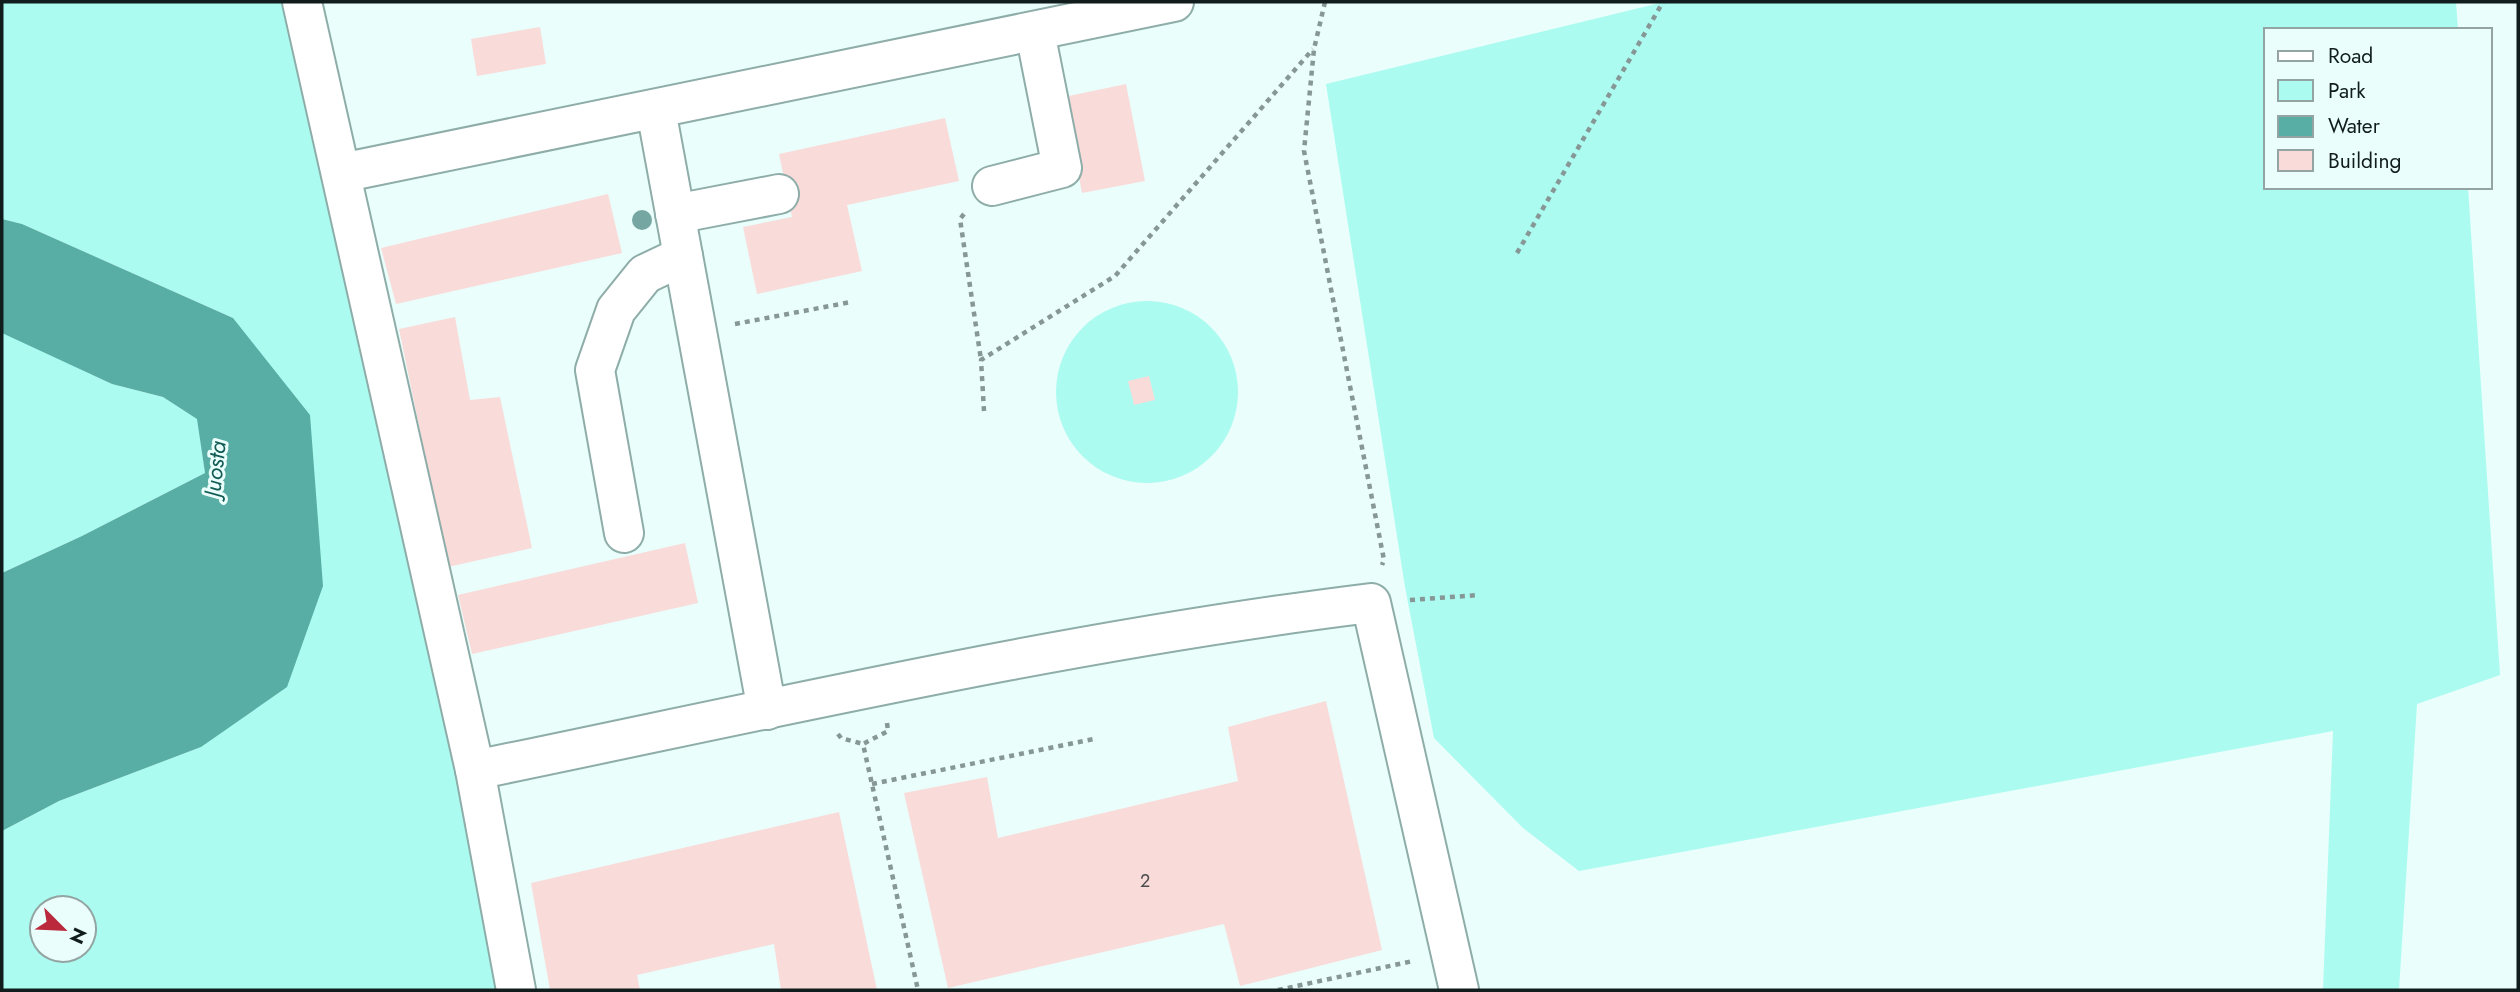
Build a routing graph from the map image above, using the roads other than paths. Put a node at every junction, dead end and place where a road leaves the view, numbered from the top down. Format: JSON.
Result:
{"nodes":[{"id":1,"x":302,"y":2,"type":"edge"},
{"id":2,"x":1174,"y":2,"type":"edge"},
{"id":3,"x":1035,"y":32,"type":"junction"},
{"id":4,"x":656,"y":110,"type":"junction"},
{"id":5,"x":341,"y":173,"type":"junction"},
{"id":6,"x":992,"y":186,"type":"road end"},
{"id":7,"x":779,"y":194,"type":"dead end"},
{"id":8,"x":675,"y":214,"type":"junction"},
{"id":9,"x":683,"y":256,"type":"junction"},
{"id":10,"x":624,"y":533,"type":"dead end"},
{"id":11,"x":767,"y":710,"type":"junction"},
{"id":12,"x":475,"y":770,"type":"junction"},
{"id":13,"x":516,"y":990,"type":"edge"},
{"id":14,"x":1460,"y":990,"type":"edge"}],
"edges":[{"from":1,"to":5,"type":"street"},
{"from":2,"to":3,"type":"street"},
{"from":3,"to":4,"type":"street"},
{"from":3,"to":6,"type":"street"},
{"from":4,"to":5,"type":"street"},
{"from":4,"to":8,"type":"street"},
{"from":5,"to":12,"type":"street"},
{"from":7,"to":8,"type":"street"},
{"from":8,"to":9,"type":"street"},
{"from":9,"to":10,"type":"street"},
{"from":9,"to":11,"type":"street"},
{"from":11,"to":12,"type":"street"},
{"from":11,"to":14,"type":"street"},
{"from":12,"to":13,"type":"street"}]}
